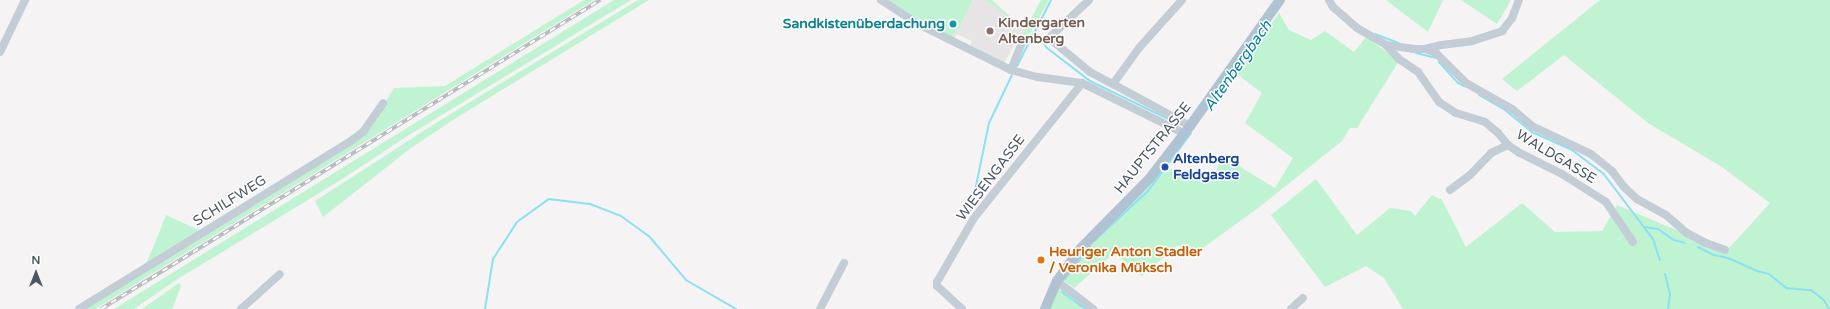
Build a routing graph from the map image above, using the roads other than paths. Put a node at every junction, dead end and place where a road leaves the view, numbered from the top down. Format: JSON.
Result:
{"nodes":[{"id":1,"x":25,"y":0,"type":"edge"},
{"id":2,"x":881,"y":0,"type":"edge"},
{"id":3,"x":1090,"y":0,"type":"edge"},
{"id":4,"x":1182,"y":0,"type":"edge"},
{"id":5,"x":1280,"y":0,"type":"edge"},
{"id":6,"x":1328,"y":0,"type":"edge"},
{"id":7,"x":1519,"y":0,"type":"edge"},
{"id":8,"x":1024,"y":41,"type":"dead end"},
{"id":9,"x":1386,"y":45,"type":"junction"},
{"id":10,"x":1425,"y":49,"type":"junction"},
{"id":11,"x":0,"y":52,"type":"edge"},
{"id":12,"x":1011,"y":70,"type":"junction"},
{"id":13,"x":1082,"y":83,"type":"junction"},
{"id":14,"x":1112,"y":84,"type":"junction"},
{"id":15,"x":383,"y":103,"type":"dead end"},
{"id":16,"x":1188,"y":130,"type":"junction"},
{"id":17,"x":1508,"y":145,"type":"junction"},
{"id":18,"x":1450,"y":190,"type":"dead end"},
{"id":19,"x":1633,"y":242,"type":"dead end"},
{"id":20,"x":1725,"y":250,"type":"dead end"},
{"id":21,"x":844,"y":263,"type":"dead end"},
{"id":22,"x":280,"y":274,"type":"dead end"},
{"id":23,"x":1057,"y":281,"type":"junction"},
{"id":24,"x":1302,"y":298,"type":"dead end"},
{"id":25,"x":958,"y":308,"type":"edge"},
{"id":26,"x":79,"y":309,"type":"edge"},
{"id":27,"x":241,"y":309,"type":"edge"},
{"id":28,"x":820,"y":309,"type":"edge"},
{"id":29,"x":1045,"y":309,"type":"edge"},
{"id":30,"x":1093,"y":309,"type":"edge"},
{"id":31,"x":1291,"y":309,"type":"edge"}],
"edges":[{"from":1,"to":11,"type":"street"},
{"from":2,"to":12,"type":"street"},
{"from":3,"to":14,"type":"street"},
{"from":4,"to":14,"type":"street"},
{"from":5,"to":16,"type":"main road","name":"HAUPTSTRASSE"},
{"from":6,"to":9,"type":"street"},
{"from":7,"to":10,"type":"street"},
{"from":8,"to":12,"type":"street"},
{"from":9,"to":10,"type":"street"},
{"from":9,"to":17,"type":"street","name":"WALDGASSE"},
{"from":10,"to":20,"type":"street"},
{"from":12,"to":13,"type":"street"},
{"from":13,"to":16,"type":"street"},
{"from":13,"to":25,"type":"street","name":"WIESENGASSE"},
{"from":14,"to":16,"type":"street"},
{"from":15,"to":26,"type":"street","name":"SCHILFWEG"},
{"from":16,"to":23,"type":"main road","name":"HAUPTSTRASSE"},
{"from":17,"to":18,"type":"street"},
{"from":17,"to":19,"type":"street","name":"WALDGASSE"},
{"from":21,"to":28,"type":"street"},
{"from":22,"to":27,"type":"street"},
{"from":23,"to":29,"type":"main road","name":"HAUPTSTRASSE"},
{"from":23,"to":30,"type":"street"},
{"from":24,"to":31,"type":"street"}]}
